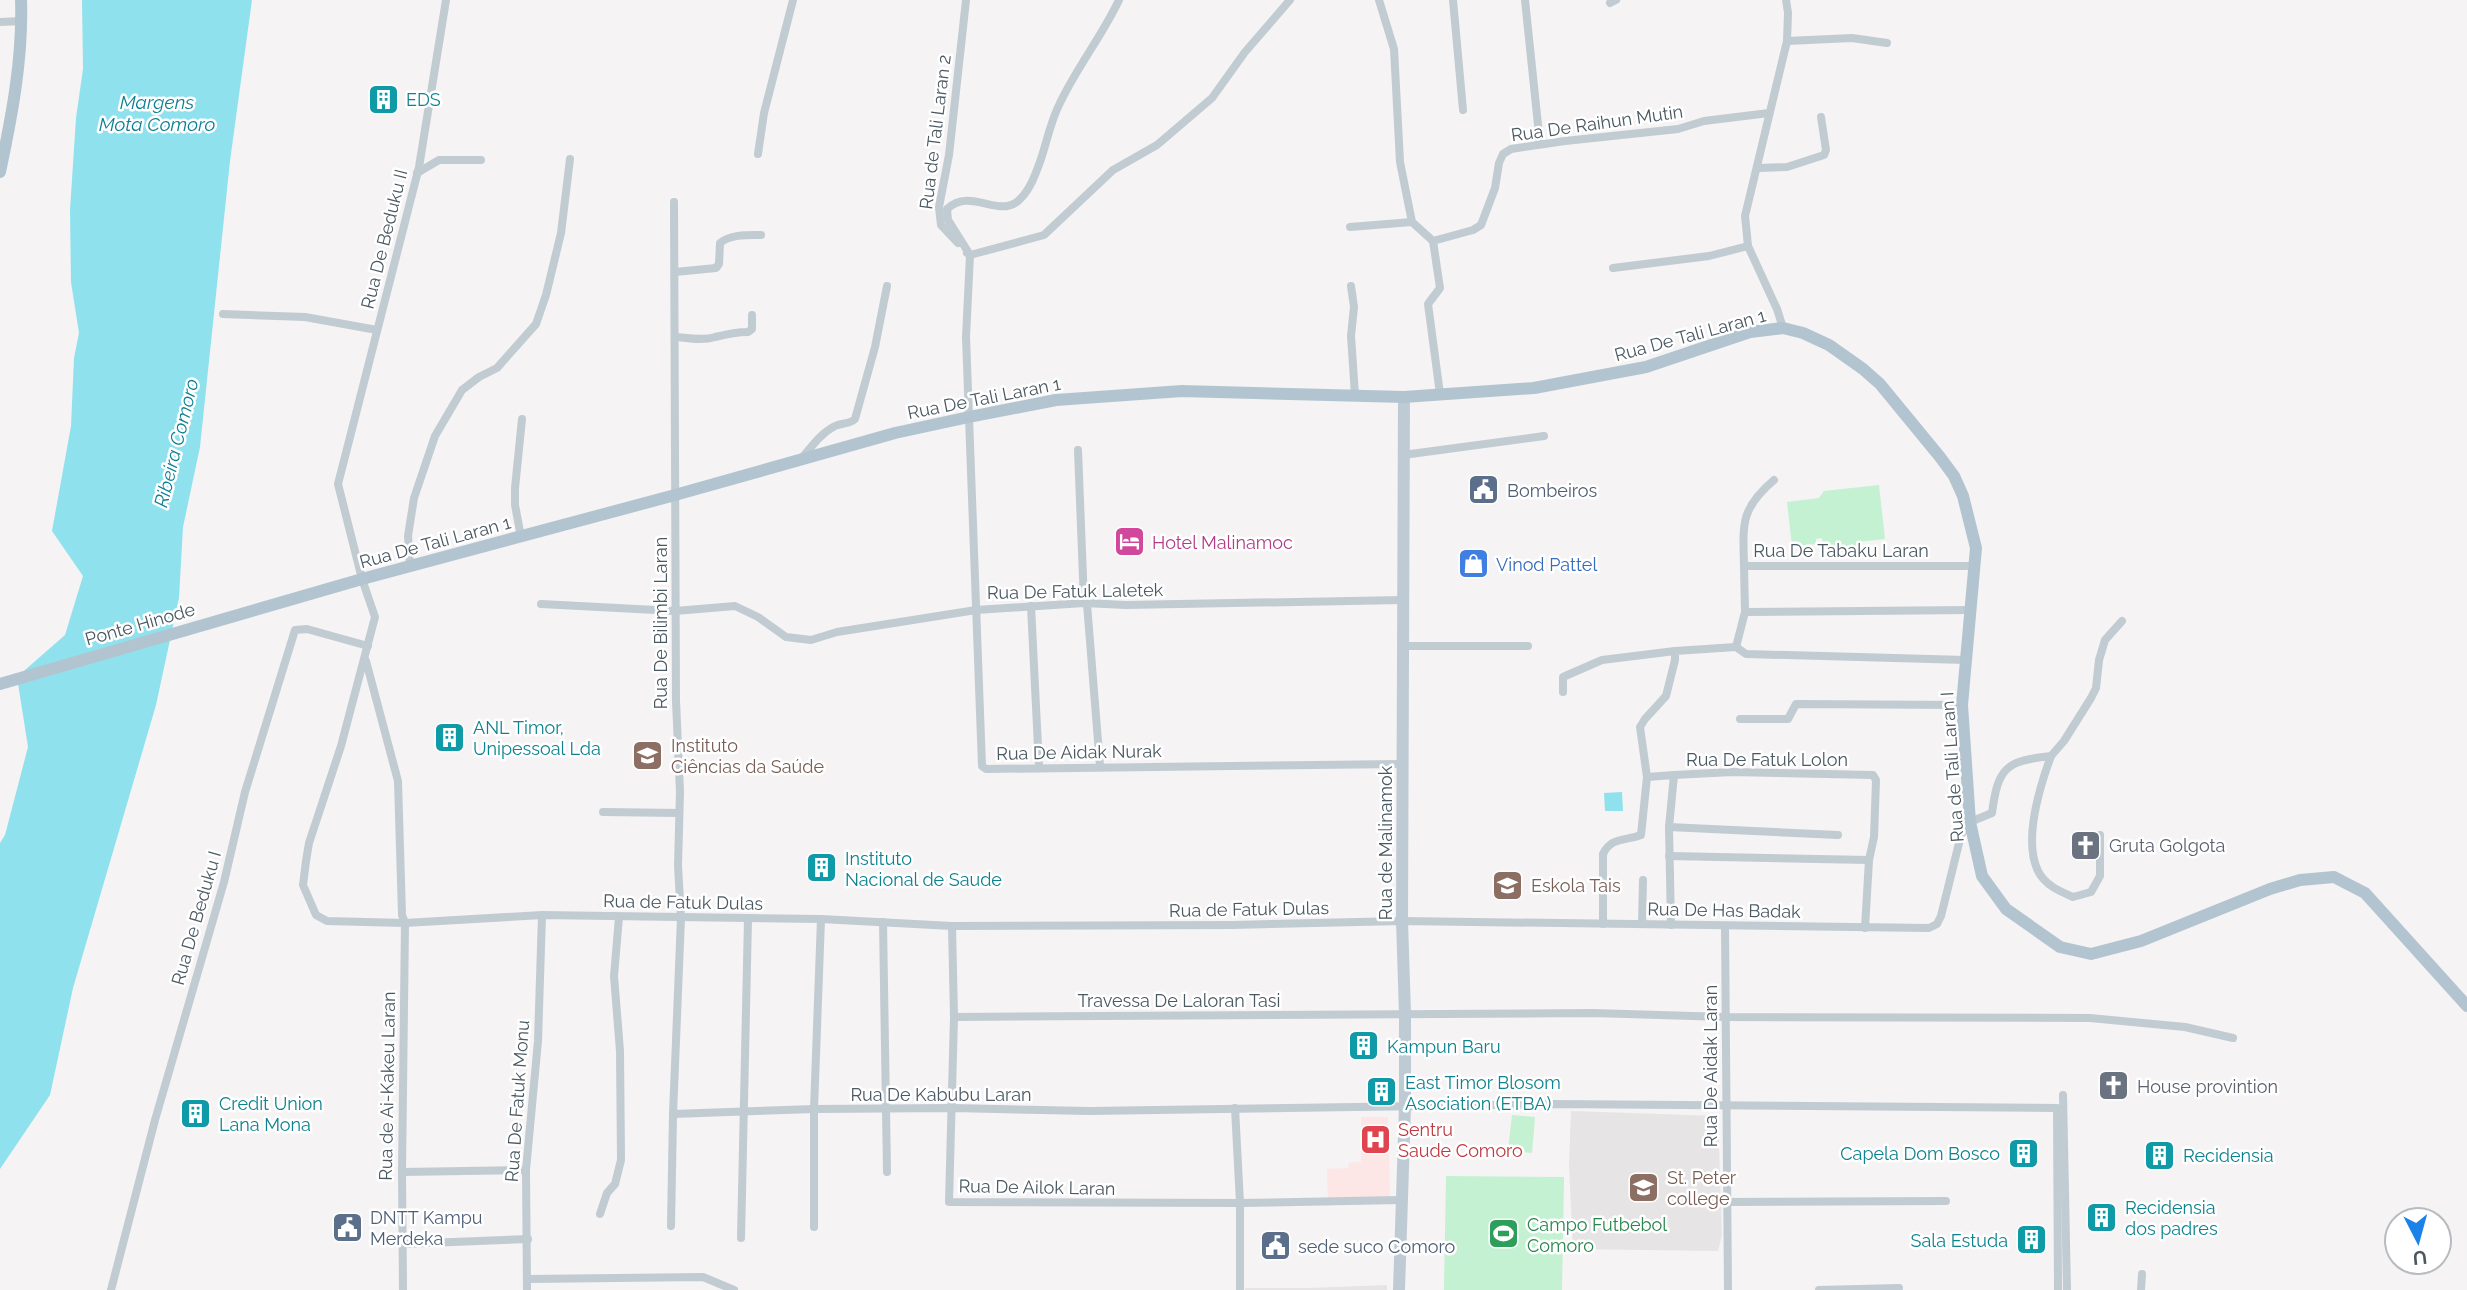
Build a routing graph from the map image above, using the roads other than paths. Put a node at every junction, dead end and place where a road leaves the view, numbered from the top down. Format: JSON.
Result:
{"nodes":[{"id":1,"x":21,"y":0,"type":"edge"},
{"id":2,"x":446,"y":0,"type":"edge"},
{"id":3,"x":793,"y":0,"type":"edge"},
{"id":4,"x":966,"y":0,"type":"edge"},
{"id":5,"x":1118,"y":0,"type":"edge"},
{"id":6,"x":1290,"y":0,"type":"edge"},
{"id":7,"x":1379,"y":0,"type":"edge"},
{"id":8,"x":1453,"y":0,"type":"edge"},
{"id":9,"x":1525,"y":0,"type":"edge"},
{"id":10,"x":1786,"y":0,"type":"edge"},
{"id":11,"x":22,"y":21,"type":"junction"},
{"id":12,"x":0,"y":22,"type":"edge"},
{"id":13,"x":1787,"y":41,"type":"junction"},
{"id":14,"x":1887,"y":43,"type":"dead end"},
{"id":15,"x":1463,"y":110,"type":"dead end"},
{"id":16,"x":1769,"y":113,"type":"junction"},
{"id":17,"x":1821,"y":117,"type":"dead end"},
{"id":18,"x":1541,"y":144,"type":"junction"},
{"id":19,"x":758,"y":154,"type":"dead end"},
{"id":20,"x":570,"y":159,"type":"dead end"},
{"id":21,"x":481,"y":160,"type":"dead end"},
{"id":22,"x":1758,"y":167,"type":"junction"},
{"id":23,"x":0,"y":172,"type":"edge"},
{"id":24,"x":417,"y":173,"type":"junction"},
{"id":25,"x":674,"y":202,"type":"dead end"},
{"id":26,"x":1412,"y":222,"type":"junction"},
{"id":27,"x":1350,"y":227,"type":"dead end"},
{"id":28,"x":761,"y":235,"type":"dead end"},
{"id":29,"x":1433,"y":241,"type":"junction"},
{"id":30,"x":1748,"y":246,"type":"junction"},
{"id":31,"x":970,"y":256,"type":"junction"},
{"id":32,"x":1613,"y":268,"type":"dead end"},
{"id":33,"x":675,"y":272,"type":"junction"},
{"id":34,"x":887,"y":286,"type":"dead end"},
{"id":35,"x":1351,"y":286,"type":"dead end"},
{"id":36,"x":223,"y":314,"type":"dead end"},
{"id":37,"x":752,"y":315,"type":"dead end"},
{"id":38,"x":1783,"y":328,"type":"junction"},
{"id":39,"x":377,"y":330,"type":"junction"},
{"id":40,"x":676,"y":337,"type":"junction"},
{"id":41,"x":1440,"y":394,"type":"junction"},
{"id":42,"x":1355,"y":395,"type":"junction"},
{"id":43,"x":1404,"y":397,"type":"junction"},
{"id":44,"x":969,"y":417,"type":"junction"},
{"id":45,"x":522,"y":419,"type":"dead end"},
{"id":46,"x":1544,"y":436,"type":"dead end"},
{"id":47,"x":1078,"y":450,"type":"dead end"},
{"id":48,"x":1403,"y":455,"type":"junction"},
{"id":49,"x":800,"y":460,"type":"junction"},
{"id":50,"x":1774,"y":480,"type":"dead end"},
{"id":51,"x":338,"y":484,"type":"joint"},
{"id":52,"x":676,"y":495,"type":"junction"},
{"id":53,"x":521,"y":537,"type":"junction"},
{"id":54,"x":410,"y":566,"type":"junction"},
{"id":55,"x":1744,"y":566,"type":"junction"},
{"id":56,"x":1975,"y":566,"type":"junction"},
{"id":57,"x":362,"y":579,"type":"junction"},
{"id":58,"x":291,"y":600,"type":"joint"},
{"id":59,"x":1403,"y":600,"type":"junction"},
{"id":60,"x":1085,"y":603,"type":"junction"},
{"id":61,"x":541,"y":604,"type":"dead end"},
{"id":62,"x":1031,"y":606,"type":"junction"},
{"id":63,"x":976,"y":610,"type":"junction"},
{"id":64,"x":1971,"y":610,"type":"junction"},
{"id":65,"x":675,"y":611,"type":"junction"},
{"id":66,"x":1745,"y":612,"type":"junction"},
{"id":67,"x":2122,"y":621,"type":"dead end"},
{"id":68,"x":368,"y":646,"type":"junction"},
{"id":69,"x":1403,"y":646,"type":"junction"},
{"id":70,"x":1528,"y":646,"type":"dead end"},
{"id":71,"x":1736,"y":647,"type":"junction"},
{"id":72,"x":1675,"y":651,"type":"junction"},
{"id":73,"x":366,"y":657,"type":"junction"},
{"id":74,"x":1966,"y":660,"type":"junction"},
{"id":75,"x":0,"y":684,"type":"edge"},
{"id":76,"x":1563,"y":692,"type":"dead end"},
{"id":77,"x":1962,"y":705,"type":"junction"},
{"id":78,"x":1740,"y":719,"type":"dead end"},
{"id":79,"x":2051,"y":756,"type":"junction"},
{"id":80,"x":1402,"y":764,"type":"junction"},
{"id":81,"x":1100,"y":766,"type":"junction"},
{"id":82,"x":1039,"y":767,"type":"junction"},
{"id":83,"x":1674,"y":775,"type":"junction"},
{"id":84,"x":1647,"y":777,"type":"junction"},
{"id":85,"x":603,"y":812,"type":"dead end"},
{"id":86,"x":679,"y":813,"type":"junction"},
{"id":87,"x":1970,"y":822,"type":"junction"},
{"id":88,"x":1669,"y":827,"type":"junction"},
{"id":89,"x":1838,"y":835,"type":"dead end"},
{"id":90,"x":2100,"y":835,"type":"dead end"},
{"id":91,"x":1669,"y":856,"type":"junction"},
{"id":92,"x":1869,"y":860,"type":"junction"},
{"id":93,"x":1643,"y":880,"type":"dead end"},
{"id":94,"x":542,"y":915,"type":"junction"},
{"id":95,"x":618,"y":917,"type":"junction"},
{"id":96,"x":681,"y":918,"type":"junction"},
{"id":97,"x":748,"y":919,"type":"junction"},
{"id":98,"x":821,"y":919,"type":"junction"},
{"id":99,"x":1402,"y":921,"type":"junction"},
{"id":100,"x":883,"y":922,"type":"junction"},
{"id":101,"x":405,"y":923,"type":"junction"},
{"id":102,"x":1604,"y":924,"type":"junction"},
{"id":103,"x":1642,"y":924,"type":"junction"},
{"id":104,"x":1671,"y":925,"type":"junction"},
{"id":105,"x":952,"y":926,"type":"junction"},
{"id":106,"x":1725,"y":927,"type":"junction"},
{"id":107,"x":1865,"y":929,"type":"junction"},
{"id":108,"x":2467,"y":1006,"type":"edge"},
{"id":109,"x":1405,"y":1014,"type":"junction"},
{"id":110,"x":954,"y":1017,"type":"junction"},
{"id":111,"x":1726,"y":1017,"type":"junction"},
{"id":112,"x":2233,"y":1038,"type":"dead end"},
{"id":113,"x":2063,"y":1095,"type":"dead end"},
{"id":114,"x":1405,"y":1106,"type":"junction"},
{"id":115,"x":1726,"y":1107,"type":"junction"},
{"id":116,"x":953,"y":1108,"type":"junction"},
{"id":117,"x":1236,"y":1108,"type":"junction"},
{"id":118,"x":814,"y":1109,"type":"junction"},
{"id":119,"x":743,"y":1110,"type":"junction"},
{"id":120,"x":885,"y":1110,"type":"junction"},
{"id":121,"x":673,"y":1114,"type":"junction"},
{"id":122,"x":526,"y":1170,"type":"junction"},
{"id":123,"x":402,"y":1172,"type":"junction"},
{"id":124,"x":887,"y":1172,"type":"dead end"},
{"id":125,"x":1400,"y":1200,"type":"junction"},
{"id":126,"x":1946,"y":1200,"type":"dead end"},
{"id":127,"x":1726,"y":1202,"type":"junction"},
{"id":128,"x":1240,"y":1203,"type":"junction"},
{"id":129,"x":600,"y":1214,"type":"dead end"},
{"id":130,"x":671,"y":1226,"type":"dead end"},
{"id":131,"x":814,"y":1227,"type":"dead end"},
{"id":132,"x":741,"y":1238,"type":"dead end"},
{"id":133,"x":528,"y":1239,"type":"junction"},
{"id":134,"x":401,"y":1244,"type":"junction"},
{"id":135,"x":2142,"y":1275,"type":"dead end"},
{"id":136,"x":528,"y":1279,"type":"junction"},
{"id":137,"x":1899,"y":1288,"type":"dead end"},
{"id":138,"x":111,"y":1290,"type":"edge"},
{"id":139,"x":403,"y":1290,"type":"edge"},
{"id":140,"x":527,"y":1290,"type":"edge"},
{"id":141,"x":734,"y":1290,"type":"edge"},
{"id":142,"x":1240,"y":1290,"type":"edge"},
{"id":143,"x":1399,"y":1290,"type":"edge"},
{"id":144,"x":1728,"y":1290,"type":"edge"},
{"id":145,"x":1819,"y":1290,"type":"edge"},
{"id":146,"x":2057,"y":1290,"type":"edge"},
{"id":147,"x":2067,"y":1290,"type":"edge"},
{"id":148,"x":2141,"y":1290,"type":"edge"}],
"edges":[{"from":1,"to":11,"type":"main road"},
{"from":2,"to":24,"type":"street","name":"Rua De Beduku II"},
{"from":3,"to":19,"type":"street"},
{"from":4,"to":31,"type":"street","name":"Rua de Tali Laran 2"},
{"from":5,"to":31,"type":"street"},
{"from":6,"to":31,"type":"street"},
{"from":7,"to":26,"type":"street"},
{"from":8,"to":15,"type":"street"},
{"from":9,"to":18,"type":"street"},
{"from":10,"to":13,"type":"street"},
{"from":11,"to":12,"type":"street"},
{"from":11,"to":23,"type":"main road"},
{"from":13,"to":14,"type":"street"},
{"from":13,"to":16,"type":"street"},
{"from":16,"to":18,"type":"street","name":"Rua De Raihun Mutin"},
{"from":16,"to":22,"type":"street"},
{"from":17,"to":22,"type":"street"},
{"from":18,"to":29,"type":"street","name":"Rua De Raihun Mutin"},
{"from":20,"to":54,"type":"street"},
{"from":21,"to":24,"type":"street"},
{"from":22,"to":30,"type":"street"},
{"from":24,"to":39,"type":"street","name":"Rua De Beduku II"},
{"from":25,"to":33,"type":"street","name":"Rua De Bilimbi Laran"},
{"from":26,"to":27,"type":"street"},
{"from":26,"to":29,"type":"street"},
{"from":28,"to":33,"type":"street"},
{"from":29,"to":41,"type":"street"},
{"from":30,"to":32,"type":"street"},
{"from":30,"to":38,"type":"street"},
{"from":31,"to":44,"type":"street","name":"Rua De Aidak Nurak"},
{"from":33,"to":40,"type":"street","name":"Rua De Bilimbi Laran"},
{"from":34,"to":49,"type":"street"},
{"from":35,"to":42,"type":"street"},
{"from":36,"to":39,"type":"street"},
{"from":37,"to":40,"type":"street"},
{"from":38,"to":41,"type":"main road","name":"Rua De Tali Laran 1"},
{"from":38,"to":56,"type":"main road","name":"Rua de Tali Laran I"},
{"from":39,"to":51,"type":"street","name":"Rua De Beduku II"},
{"from":40,"to":52,"type":"street","name":"Rua De Bilimbi Laran"},
{"from":41,"to":43,"type":"main road","name":"Rua De Tali Laran 1"},
{"from":42,"to":43,"type":"main road","name":"Rua De Tali Laran 1"},
{"from":42,"to":44,"type":"main road","name":"Rua De Tali Laran 1"},
{"from":43,"to":48,"type":"street","name":"Rua de Malinamok"},
{"from":44,"to":49,"type":"main road","name":"Rua De Tali Laran 1"},
{"from":44,"to":63,"type":"street","name":"Rua De Aidak Nurak"},
{"from":45,"to":53,"type":"street"},
{"from":46,"to":48,"type":"street"},
{"from":47,"to":60,"type":"street"},
{"from":48,"to":59,"type":"street","name":"Rua de Malinamok"},
{"from":49,"to":52,"type":"main road","name":"Rua De Tali Laran 1"},
{"from":50,"to":55,"type":"street"},
{"from":51,"to":57,"type":"street","name":"Rua de Fatuk Dulas"},
{"from":52,"to":53,"type":"main road","name":"Rua De Tali Laran 1"},
{"from":52,"to":65,"type":"street","name":"Rua De Bilimbi Laran"},
{"from":53,"to":54,"type":"main road","name":"Rua De Tali Laran 1"},
{"from":54,"to":57,"type":"main road","name":"Rua De Tali Laran 1"},
{"from":55,"to":56,"type":"street","name":"Rua De Tabaku Laran"},
{"from":55,"to":66,"type":"street","name":"Rua De Tabaku Laran"},
{"from":56,"to":64,"type":"main road","name":"Rua de Tali Laran I"},
{"from":57,"to":58,"type":"main road","name":"Rua De Tali Laran 1"},
{"from":57,"to":68,"type":"street","name":"Rua de Fatuk Dulas"},
{"from":58,"to":75,"type":"main road","name":"Ponte Hinode"},
{"from":59,"to":60,"type":"street","name":"Rua De Fatuk Laletek"},
{"from":59,"to":69,"type":"street","name":"Rua de Malinamok"},
{"from":60,"to":62,"type":"street","name":"Rua De Fatuk Laletek"},
{"from":60,"to":81,"type":"street"},
{"from":61,"to":65,"type":"street","name":"Rua De Fatuk Laletek"},
{"from":62,"to":63,"type":"street","name":"Rua De Fatuk Laletek"},
{"from":62,"to":82,"type":"street"},
{"from":63,"to":65,"type":"street","name":"Rua De Fatuk Laletek"},
{"from":63,"to":82,"type":"street","name":"Rua De Aidak Nurak"},
{"from":64,"to":66,"type":"street"},
{"from":64,"to":74,"type":"main road","name":"Rua de Tali Laran I"},
{"from":65,"to":86,"type":"street","name":"Rua De Bilimbi Laran"},
{"from":66,"to":71,"type":"street","name":"Rua De Tabaku Laran"},
{"from":67,"to":79,"type":"street"},
{"from":68,"to":73,"type":"street","name":"Rua de Fatuk Dulas"},
{"from":68,"to":138,"type":"street","name":"Rua De Beduku I"},
{"from":69,"to":70,"type":"street"},
{"from":69,"to":80,"type":"street","name":"Rua de Malinamok"},
{"from":71,"to":72,"type":"street"},
{"from":71,"to":74,"type":"street"},
{"from":72,"to":76,"type":"street"},
{"from":72,"to":84,"type":"street"},
{"from":73,"to":101,"type":"street","name":"Rua de Ai-Kakeu Laran"},
{"from":73,"to":101,"type":"street","name":"Rua de Fatuk Dulas"},
{"from":74,"to":77,"type":"main road","name":"Rua de Tali Laran I"},
{"from":77,"to":78,"type":"street"},
{"from":77,"to":87,"type":"main road","name":"Rua de Tali Laran I"},
{"from":79,"to":87,"type":"street"},
{"from":79,"to":90,"type":"street"},
{"from":80,"to":81,"type":"street","name":"Rua De Aidak Nurak"},
{"from":80,"to":99,"type":"street","name":"Rua de Malinamok"},
{"from":81,"to":82,"type":"street","name":"Rua De Aidak Nurak"},
{"from":83,"to":84,"type":"street"},
{"from":83,"to":88,"type":"street"},
{"from":83,"to":92,"type":"street","name":"Rua De Fatuk Lolon"},
{"from":84,"to":102,"type":"street"},
{"from":85,"to":86,"type":"street"},
{"from":86,"to":96,"type":"street","name":"Rua De Bilimbi Laran"},
{"from":87,"to":107,"type":"street","name":"Rua De Has Badak"},
{"from":87,"to":108,"type":"main road","name":"Rua de Tali Laran I"},
{"from":88,"to":89,"type":"street"},
{"from":88,"to":91,"type":"street"},
{"from":91,"to":92,"type":"street"},
{"from":91,"to":104,"type":"street"},
{"from":92,"to":107,"type":"street","name":"Rua De Fatuk Lolon"},
{"from":93,"to":103,"type":"street"},
{"from":94,"to":95,"type":"street","name":"Rua de Fatuk Dulas"},
{"from":94,"to":101,"type":"street","name":"Rua de Fatuk Dulas"},
{"from":94,"to":122,"type":"street","name":"Rua De Fatuk Monu"},
{"from":95,"to":96,"type":"street","name":"Rua de Fatuk Dulas"},
{"from":95,"to":129,"type":"street"},
{"from":96,"to":97,"type":"street","name":"Rua de Fatuk Dulas"},
{"from":96,"to":121,"type":"street"},
{"from":97,"to":98,"type":"street","name":"Rua de Fatuk Dulas"},
{"from":97,"to":119,"type":"street"},
{"from":98,"to":100,"type":"street","name":"Rua de Fatuk Dulas"},
{"from":98,"to":118,"type":"street"},
{"from":99,"to":102,"type":"street","name":"Rua De Has Badak"},
{"from":99,"to":105,"type":"street","name":"Rua de Fatuk Dulas"},
{"from":99,"to":109,"type":"street","name":"Rua de Malinamok"},
{"from":100,"to":105,"type":"street","name":"Rua de Fatuk Dulas"},
{"from":100,"to":120,"type":"street"},
{"from":101,"to":123,"type":"street","name":"Rua de Ai-Kakeu Laran"},
{"from":102,"to":103,"type":"street","name":"Rua De Has Badak"},
{"from":103,"to":104,"type":"street","name":"Rua De Has Badak"},
{"from":104,"to":106,"type":"street","name":"Rua De Has Badak"},
{"from":105,"to":110,"type":"street","name":"Rua De Ailok Laran"},
{"from":106,"to":107,"type":"street","name":"Rua De Has Badak"},
{"from":106,"to":111,"type":"street","name":"Rua De Aidak Laran"},
{"from":109,"to":110,"type":"street","name":"Travessa De Laloran Tasi"},
{"from":109,"to":111,"type":"street","name":"Travessa De Laloran Tasi"},
{"from":109,"to":114,"type":"street","name":"Rua de Malinamok"},
{"from":110,"to":116,"type":"street","name":"Rua De Ailok Laran"},
{"from":111,"to":112,"type":"street","name":"Travessa De Laloran Tasi"},
{"from":111,"to":115,"type":"street","name":"Rua De Aidak Laran"},
{"from":113,"to":147,"type":"street"},
{"from":114,"to":115,"type":"street","name":"Rua De Kabubu Laran"},
{"from":114,"to":117,"type":"street","name":"Rua De Kabubu Laran"},
{"from":114,"to":125,"type":"street","name":"Rua de Malinamok"},
{"from":115,"to":127,"type":"street","name":"Rua De Aidak Laran"},
{"from":115,"to":146,"type":"street","name":"Rua De Kabubu Laran"},
{"from":116,"to":117,"type":"street","name":"Rua De Kabubu Laran"},
{"from":116,"to":120,"type":"street","name":"Rua De Kabubu Laran"},
{"from":116,"to":128,"type":"street","name":"Rua De Ailok Laran"},
{"from":117,"to":128,"type":"street"},
{"from":118,"to":119,"type":"street","name":"Rua De Kabubu Laran"},
{"from":118,"to":120,"type":"street","name":"Rua De Kabubu Laran"},
{"from":118,"to":131,"type":"street"},
{"from":119,"to":121,"type":"street","name":"Rua De Kabubu Laran"},
{"from":119,"to":132,"type":"street"},
{"from":120,"to":124,"type":"street"},
{"from":121,"to":130,"type":"street"},
{"from":122,"to":123,"type":"street"},
{"from":122,"to":133,"type":"street","name":"Rua De Fatuk Monu"},
{"from":123,"to":134,"type":"street","name":"Rua de Ai-Kakeu Laran"},
{"from":125,"to":128,"type":"street","name":"Rua De Ailok Laran"},
{"from":125,"to":143,"type":"street","name":"Rua de Malinamok"},
{"from":126,"to":127,"type":"street"},
{"from":127,"to":144,"type":"street","name":"Rua De Aidak Laran"},
{"from":128,"to":142,"type":"street"},
{"from":133,"to":134,"type":"street"},
{"from":133,"to":136,"type":"street","name":"Rua De Fatuk Monu"},
{"from":134,"to":139,"type":"street","name":"Rua de Ai-Kakeu Laran"},
{"from":135,"to":148,"type":"street"},
{"from":136,"to":140,"type":"street","name":"Rua De Fatuk Monu"},
{"from":136,"to":141,"type":"street"},
{"from":137,"to":145,"type":"street"}]}
